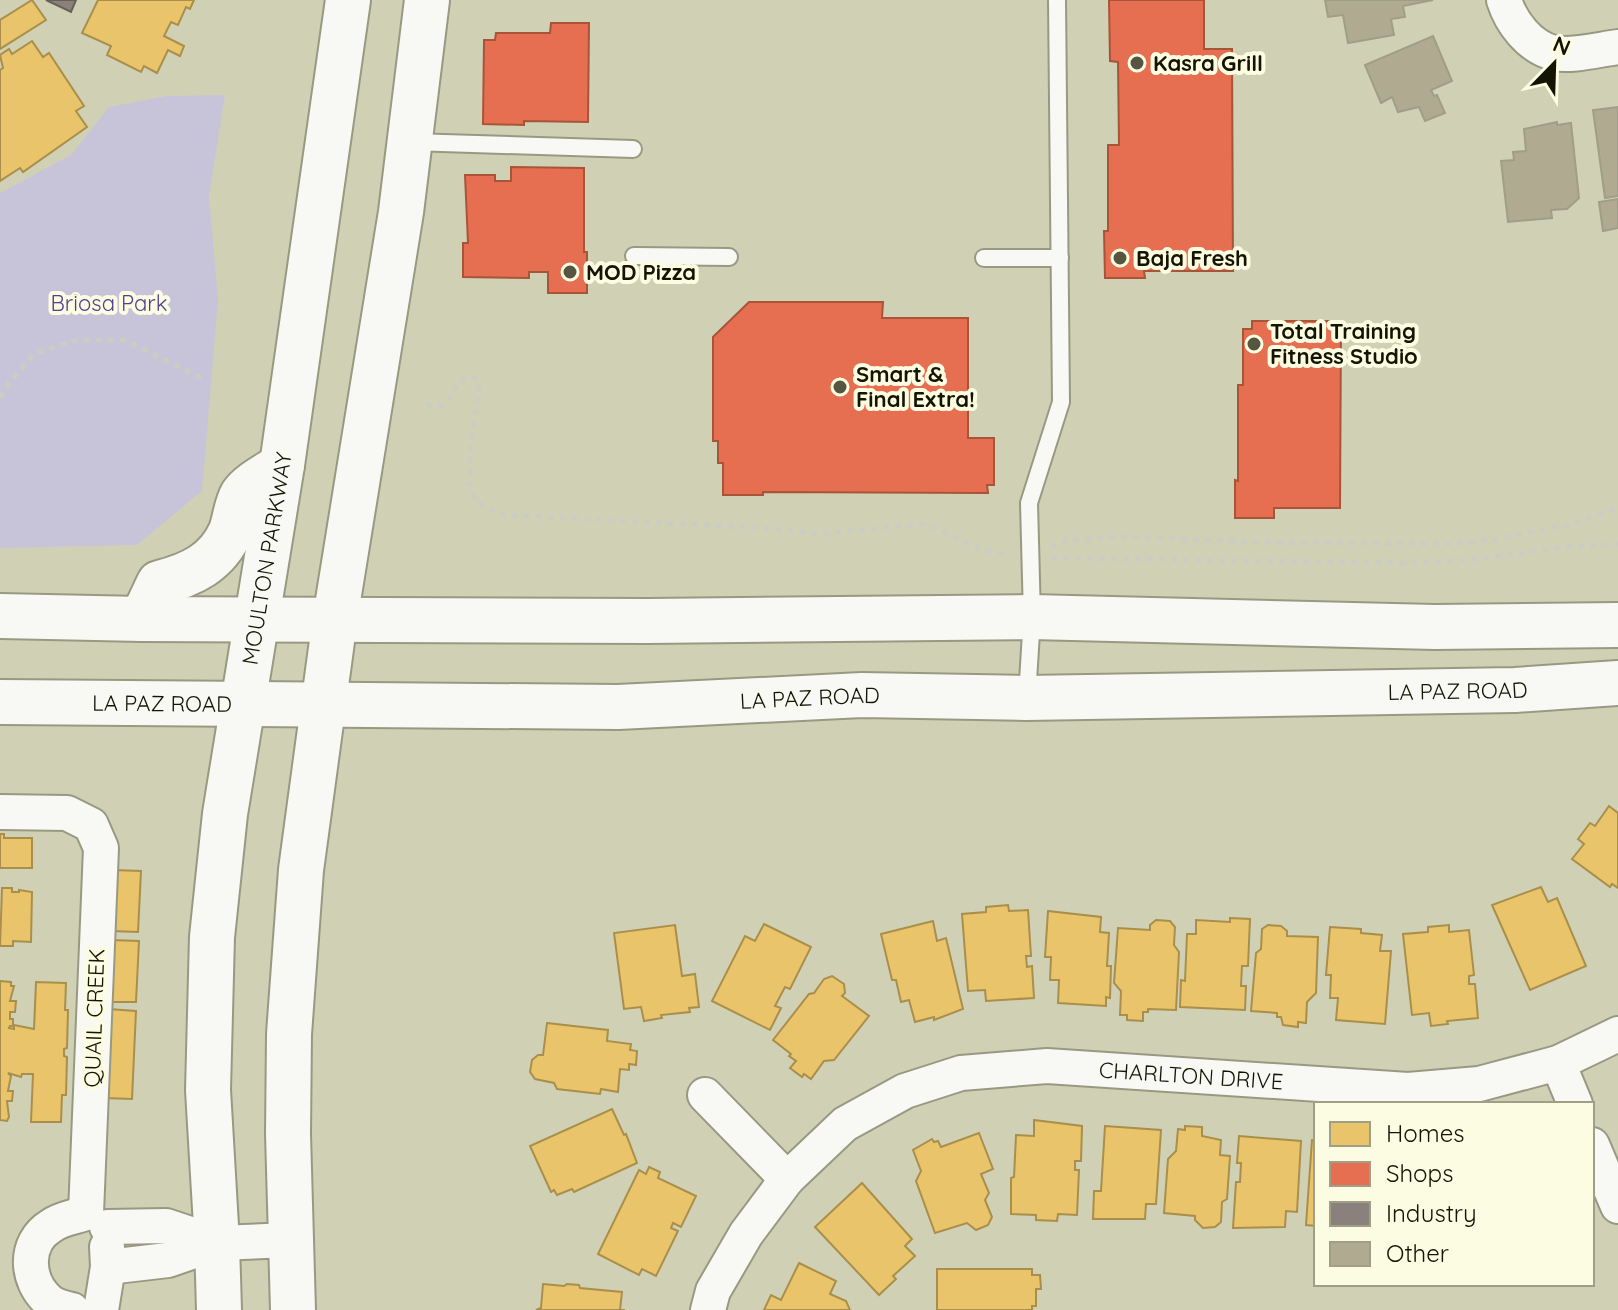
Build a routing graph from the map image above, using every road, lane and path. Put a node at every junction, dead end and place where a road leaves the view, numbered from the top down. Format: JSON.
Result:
{"nodes":[{"id":1,"x":348,"y":0,"type":"edge"},
{"id":2,"x":427,"y":0,"type":"edge"},
{"id":3,"x":1057,"y":0,"type":"edge"},
{"id":4,"x":1504,"y":0,"type":"edge"},
{"id":5,"x":1618,"y":47,"type":"edge"},
{"id":6,"x":410,"y":142,"type":"junction"},
{"id":7,"x":633,"y":149,"type":"dead end"},
{"id":8,"x":634,"y":256,"type":"dead end"},
{"id":9,"x":729,"y":257,"type":"dead end"},
{"id":10,"x":984,"y":258,"type":"dead end"},
{"id":11,"x":1060,"y":258,"type":"junction"},
{"id":12,"x":205,"y":380,"type":"dead end"},
{"id":13,"x":0,"y":398,"type":"edge"},
{"id":14,"x":426,"y":405,"type":"dead end"},
{"id":15,"x":282,"y":465,"type":"junction"},
{"id":16,"x":1618,"y":507,"type":"edge"},
{"id":17,"x":1618,"y":544,"type":"edge"},
{"id":18,"x":1030,"y":557,"type":"junction"},
{"id":19,"x":1054,"y":558,"type":"junction"},
{"id":20,"x":0,"y":616,"type":"edge"},
{"id":21,"x":1032,"y":617,"type":"junction"},
{"id":22,"x":142,"y":619,"type":"junction"},
{"id":23,"x":256,"y":619,"type":"junction"},
{"id":24,"x":335,"y":619,"type":"junction"},
{"id":25,"x":1618,"y":625,"type":"edge"},
{"id":26,"x":1618,"y":683,"type":"edge"},
{"id":27,"x":1026,"y":698,"type":"junction"},
{"id":28,"x":0,"y":702,"type":"edge"},
{"id":29,"x":242,"y":704,"type":"junction"},
{"id":30,"x":324,"y":705,"type":"junction"},
{"id":31,"x":0,"y":812,"type":"edge"},
{"id":32,"x":1618,"y":1034,"type":"edge"},
{"id":33,"x":1558,"y":1063,"type":"junction"},
{"id":34,"x":705,"y":1095,"type":"dead end"},
{"id":35,"x":1574,"y":1102,"type":"edge"},
{"id":36,"x":1594,"y":1150,"type":"edge"},
{"id":37,"x":787,"y":1179,"type":"junction"},
{"id":38,"x":1618,"y":1206,"type":"edge"},
{"id":39,"x":96,"y":1220,"type":"junction"},
{"id":40,"x":290,"y":1240,"type":"junction"},
{"id":41,"x":217,"y":1243,"type":"junction"},
{"id":42,"x":108,"y":1267,"type":"junction"},
{"id":43,"x":72,"y":1310,"type":"edge"},
{"id":44,"x":101,"y":1310,"type":"edge"},
{"id":45,"x":219,"y":1310,"type":"edge"},
{"id":46,"x":293,"y":1310,"type":"edge"},
{"id":47,"x":708,"y":1310,"type":"edge"}],
"edges":[{"from":1,"to":15,"type":"main road","name":"MOULTON PARKWAY"},
{"from":2,"to":6,"type":"main road"},
{"from":3,"to":11,"type":"lane"},
{"from":4,"to":5,"type":"street"},
{"from":6,"to":7,"type":"lane"},
{"from":6,"to":24,"type":"main road"},
{"from":8,"to":9,"type":"lane"},
{"from":10,"to":11,"type":"lane"},
{"from":11,"to":18,"type":"lane"},
{"from":12,"to":13,"type":"path"},
{"from":14,"to":18,"type":"path"},
{"from":15,"to":22,"type":"main road"},
{"from":15,"to":23,"type":"main road","name":"MOULTON PARKWAY"},
{"from":16,"to":19,"type":"path"},
{"from":17,"to":19,"type":"path"},
{"from":18,"to":19,"type":"path"},
{"from":18,"to":21,"type":"lane"},
{"from":20,"to":22,"type":"main road"},
{"from":21,"to":24,"type":"main road"},
{"from":21,"to":25,"type":"main road"},
{"from":21,"to":27,"type":"lane"},
{"from":22,"to":23,"type":"main road"},
{"from":23,"to":24,"type":"main road"},
{"from":23,"to":29,"type":"main road","name":"MOULTON PARKWAY"},
{"from":24,"to":30,"type":"main road"},
{"from":26,"to":27,"type":"main road","name":"LA PAZ ROAD"},
{"from":27,"to":30,"type":"main road","name":"LA PAZ ROAD"},
{"from":28,"to":29,"type":"main road","name":"LA PAZ ROAD"},
{"from":29,"to":30,"type":"main road","name":"LA PAZ ROAD"},
{"from":29,"to":41,"type":"main road","name":"MOULTON PARKWAY"},
{"from":30,"to":40,"type":"main road"},
{"from":31,"to":39,"type":"street","name":"QUAIL CREEK"},
{"from":32,"to":33,"type":"street","name":"CHARLTON DRIVE"},
{"from":33,"to":35,"type":"street"},
{"from":33,"to":37,"type":"street","name":"CHARLTON DRIVE"},
{"from":34,"to":37,"type":"street"},
{"from":36,"to":38,"type":"street"},
{"from":37,"to":47,"type":"street","name":"CHARLTON DRIVE"},
{"from":39,"to":41,"type":"street"},
{"from":39,"to":42,"type":"street","name":"QUAIL CREEK"},
{"from":39,"to":43,"type":"street"},
{"from":40,"to":41,"type":"street"},
{"from":40,"to":46,"type":"main road"},
{"from":41,"to":42,"type":"street"},
{"from":41,"to":45,"type":"main road","name":"MOULTON PARKWAY"},
{"from":42,"to":44,"type":"street","name":"QUAIL CREEK"}]}
